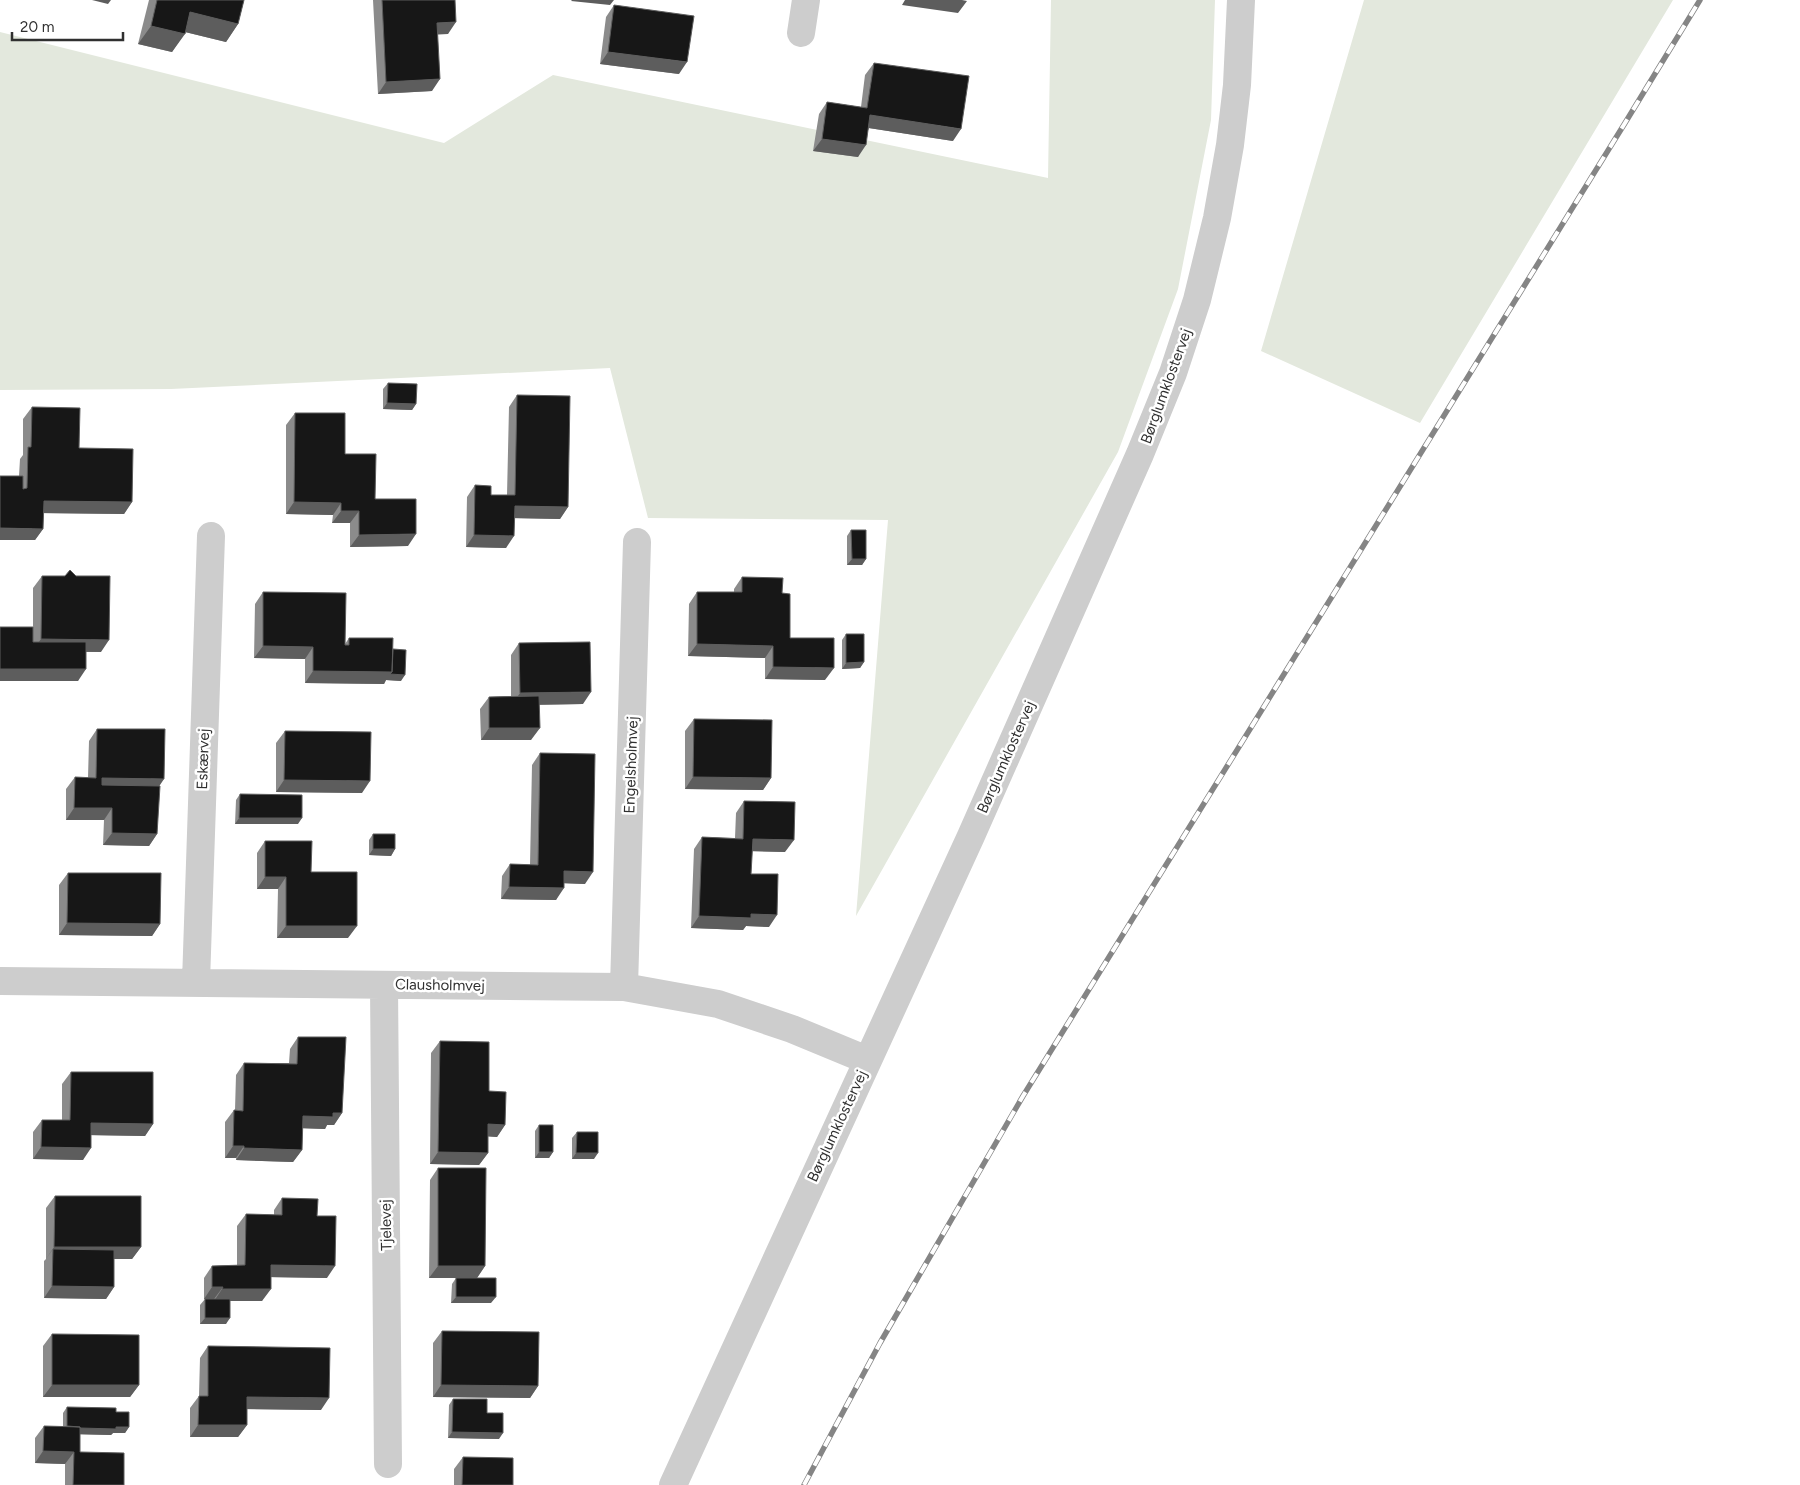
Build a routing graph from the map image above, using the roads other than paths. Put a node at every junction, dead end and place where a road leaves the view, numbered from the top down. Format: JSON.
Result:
{"nodes":[{"id":1,"x":806,"y":0,"type":"edge"},
{"id":2,"x":1241,"y":0,"type":"edge"},
{"id":3,"x":800,"y":33,"type":"dead end"},
{"id":4,"x":211,"y":536,"type":"dead end"},
{"id":5,"x":637,"y":542,"type":"dead end"},
{"id":6,"x":0,"y":981,"type":"edge"},
{"id":7,"x":196,"y":982,"type":"junction"},
{"id":8,"x":384,"y":985,"type":"junction"},
{"id":9,"x":624,"y":987,"type":"junction"},
{"id":10,"x":867,"y":1060,"type":"junction"},
{"id":11,"x":388,"y":1464,"type":"dead end"},
{"id":12,"x":673,"y":1485,"type":"edge"}],
"edges":[{"from":1,"to":3,"type":"street"},
{"from":2,"to":10,"type":"street","name":"Børglumklostervej"},
{"from":4,"to":7,"type":"street","name":"Eskærvej"},
{"from":5,"to":9,"type":"street","name":"Engelsholmvej"},
{"from":6,"to":7,"type":"street","name":"Clausholmvej"},
{"from":7,"to":8,"type":"street","name":"Clausholmvej"},
{"from":8,"to":9,"type":"street","name":"Clausholmvej"},
{"from":8,"to":11,"type":"street","name":"Tjelevej"},
{"from":9,"to":10,"type":"street","name":"Clausholmvej"},
{"from":10,"to":12,"type":"street","name":"Børglumklostervej"}]}
